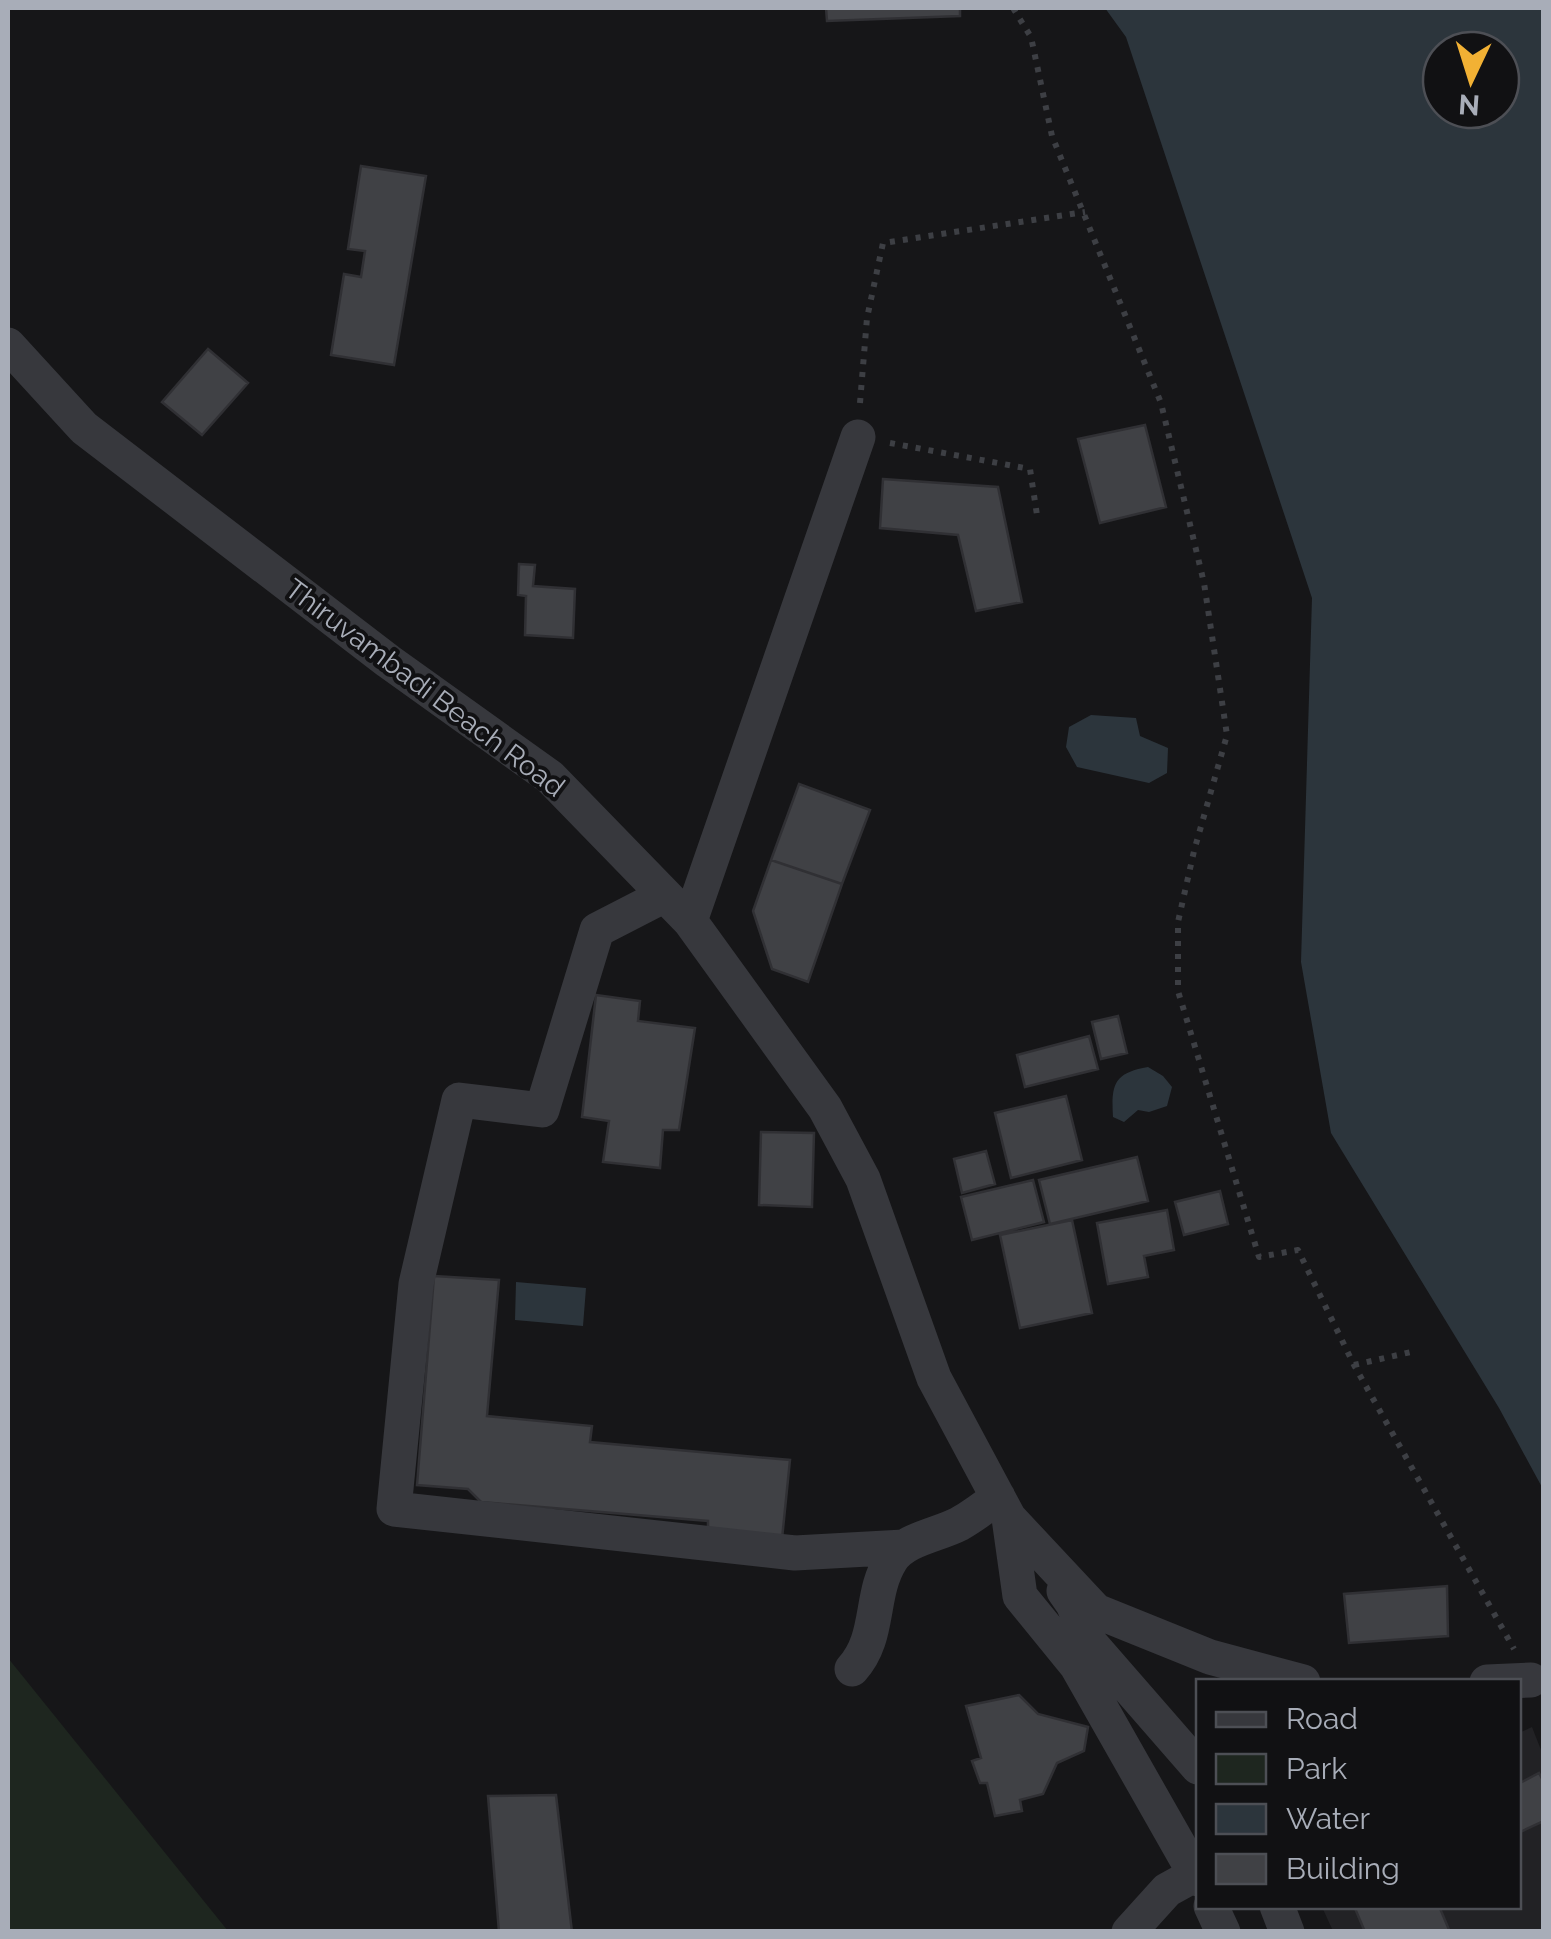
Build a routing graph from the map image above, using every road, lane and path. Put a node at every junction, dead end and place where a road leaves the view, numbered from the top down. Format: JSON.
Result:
{"nodes":[{"id":1,"x":1013,"y":8,"type":"edge"},
{"id":2,"x":1085,"y":212,"type":"junction"},
{"id":3,"x":8,"y":345,"type":"edge"},
{"id":4,"x":858,"y":438,"type":"junction"},
{"id":5,"x":1037,"y":515,"type":"dead end"},
{"id":6,"x":665,"y":894,"type":"junction"},
{"id":7,"x":690,"y":921,"type":"junction"},
{"id":8,"x":1411,"y":1352,"type":"dead end"},
{"id":9,"x":1354,"y":1365,"type":"junction"},
{"id":10,"x":1004,"y":1508,"type":"junction"},
{"id":11,"x":904,"y":1547,"type":"junction"},
{"id":12,"x":852,"y":1669,"type":"dead end"},
{"id":13,"x":1292,"y":1679,"type":"edge"},
{"id":14,"x":1521,"y":1680,"type":"edge"},
{"id":15,"x":1531,"y":1680,"type":"joint"},
{"id":16,"x":1196,"y":1765,"type":"edge"},
{"id":17,"x":1196,"y":1874,"type":"edge"},
{"id":18,"x":1196,"y":1876,"type":"edge"},
{"id":19,"x":1212,"y":1909,"type":"edge"},
{"id":20,"x":1130,"y":1932,"type":"edge"},
{"id":21,"x":1223,"y":1932,"type":"edge"}],
"edges":[{"from":1,"to":2,"type":"path"},
{"from":2,"to":4,"type":"path"},
{"from":2,"to":9,"type":"path"},
{"from":3,"to":6,"type":"street","name":"Thiruvambadi Beach Road"},
{"from":4,"to":5,"type":"path"},
{"from":4,"to":7,"type":"street"},
{"from":6,"to":7,"type":"street","name":"Thiruvambadi Beach Road"},
{"from":6,"to":11,"type":"street"},
{"from":7,"to":10,"type":"street","name":"Thiruvambadi Beach Road"},
{"from":8,"to":9,"type":"path"},
{"from":9,"to":15,"type":"path"},
{"from":10,"to":11,"type":"street"},
{"from":10,"to":13,"type":"street","name":"Thiruvambadi Beach Road"},
{"from":10,"to":16,"type":"street"},
{"from":10,"to":17,"type":"street"},
{"from":11,"to":12,"type":"street"},
{"from":14,"to":15,"type":"street"},
{"from":18,"to":20,"type":"street"},
{"from":19,"to":21,"type":"street"}]}
